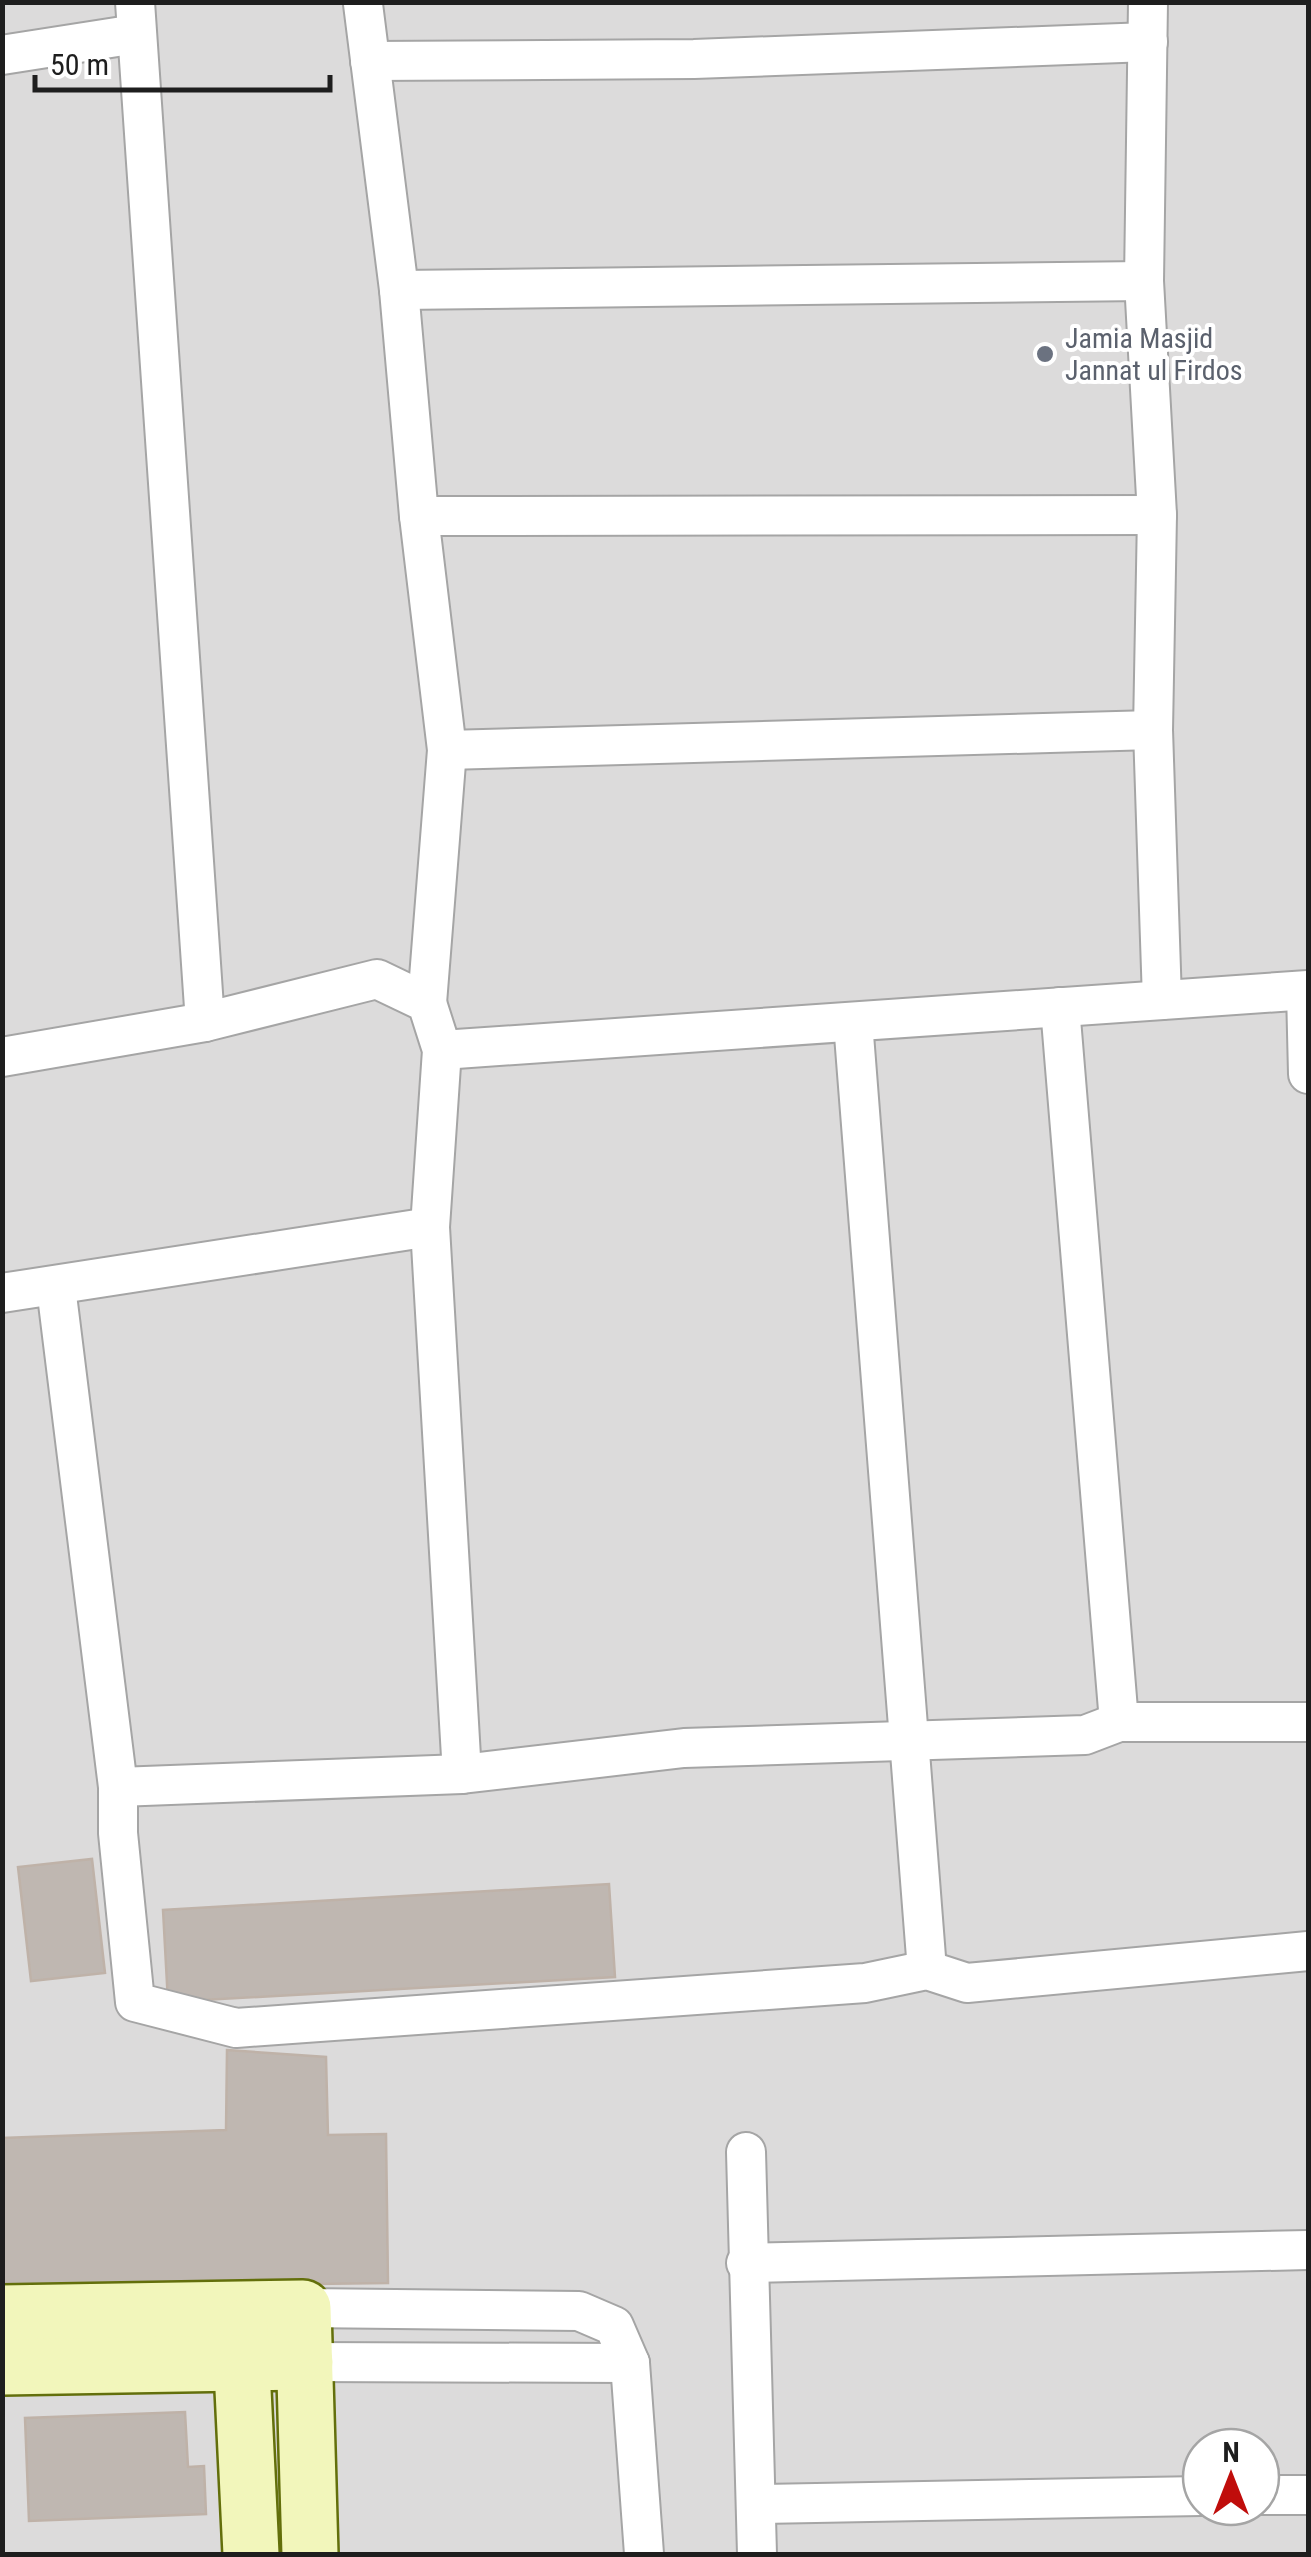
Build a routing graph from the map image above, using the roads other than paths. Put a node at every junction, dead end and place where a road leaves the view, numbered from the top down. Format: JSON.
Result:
{"nodes":[{"id":1,"x":1148,"y":2,"type":"edge"},
{"id":2,"x":362,"y":4,"type":"edge"},
{"id":3,"x":136,"y":18,"type":"edge"},
{"id":4,"x":1148,"y":42,"type":"junction"},
{"id":5,"x":2,"y":55,"type":"edge"},
{"id":6,"x":370,"y":61,"type":"junction"},
{"id":7,"x":1144,"y":280,"type":"junction"},
{"id":8,"x":399,"y":290,"type":"junction"},
{"id":9,"x":1157,"y":515,"type":"junction"},
{"id":10,"x":419,"y":516,"type":"junction"},
{"id":11,"x":1153,"y":730,"type":"junction"},
{"id":12,"x":447,"y":750,"type":"junction"},
{"id":13,"x":1307,"y":990,"type":"edge"},
{"id":14,"x":1162,"y":1000,"type":"junction"},
{"id":15,"x":427,"y":1003,"type":"junction"},
{"id":16,"x":1060,"y":1008,"type":"junction"},
{"id":17,"x":205,"y":1022,"type":"junction"},
{"id":18,"x":853,"y":1022,"type":"junction"},
{"id":19,"x":442,"y":1050,"type":"junction"},
{"id":20,"x":2,"y":1057,"type":"edge"},
{"id":21,"x":1308,"y":1074,"type":"edge"},
{"id":22,"x":430,"y":1227,"type":"junction"},
{"id":23,"x":56,"y":1287,"type":"junction"},
{"id":24,"x":2,"y":1293,"type":"edge"},
{"id":25,"x":1119,"y":1722,"type":"junction"},
{"id":26,"x":1308,"y":1722,"type":"edge"},
{"id":27,"x":909,"y":1741,"type":"junction"},
{"id":28,"x":462,"y":1774,"type":"junction"},
{"id":29,"x":118,"y":1787,"type":"junction"},
{"id":30,"x":1308,"y":1951,"type":"edge"},
{"id":31,"x":927,"y":1970,"type":"junction"},
{"id":32,"x":746,"y":2152,"type":"dead end"},
{"id":33,"x":1308,"y":2250,"type":"edge"},
{"id":34,"x":746,"y":2263,"type":"junction"},
{"id":35,"x":303,"y":2308,"type":"junction"},
{"id":36,"x":239,"y":2310,"type":"junction"},
{"id":37,"x":2,"y":2313,"type":"edge"},
{"id":38,"x":305,"y":2362,"type":"junction"},
{"id":39,"x":242,"y":2363,"type":"junction"},
{"id":40,"x":630,"y":2363,"type":"junction"},
{"id":41,"x":2,"y":2367,"type":"edge"},
{"id":42,"x":1308,"y":2494,"type":"edge"},
{"id":43,"x":1281,"y":2495,"type":"edge"},
{"id":44,"x":1181,"y":2496,"type":"edge"},
{"id":45,"x":757,"y":2504,"type":"junction"},
{"id":46,"x":251,"y":2554,"type":"edge"},
{"id":47,"x":310,"y":2554,"type":"edge"},
{"id":48,"x":644,"y":2554,"type":"edge"},
{"id":49,"x":757,"y":2554,"type":"edge"}],
"edges":[{"from":1,"to":4,"type":"street"},
{"from":2,"to":6,"type":"street"},
{"from":3,"to":5,"type":"street"},
{"from":3,"to":17,"type":"street"},
{"from":4,"to":6,"type":"street"},
{"from":4,"to":7,"type":"street"},
{"from":6,"to":8,"type":"street"},
{"from":7,"to":8,"type":"street"},
{"from":7,"to":9,"type":"street"},
{"from":8,"to":10,"type":"street"},
{"from":9,"to":10,"type":"street"},
{"from":9,"to":11,"type":"street"},
{"from":10,"to":12,"type":"street"},
{"from":11,"to":12,"type":"street"},
{"from":11,"to":14,"type":"street"},
{"from":12,"to":15,"type":"street"},
{"from":13,"to":14,"type":"street"},
{"from":13,"to":21,"type":"street"},
{"from":14,"to":16,"type":"street"},
{"from":15,"to":17,"type":"street"},
{"from":15,"to":19,"type":"street"},
{"from":16,"to":18,"type":"street"},
{"from":16,"to":25,"type":"street"},
{"from":17,"to":20,"type":"street"},
{"from":18,"to":19,"type":"street"},
{"from":18,"to":27,"type":"street"},
{"from":19,"to":22,"type":"street"},
{"from":22,"to":23,"type":"street"},
{"from":22,"to":28,"type":"street"},
{"from":23,"to":24,"type":"street"},
{"from":23,"to":29,"type":"street"},
{"from":25,"to":26,"type":"street"},
{"from":25,"to":27,"type":"street"},
{"from":27,"to":28,"type":"street"},
{"from":27,"to":31,"type":"street"},
{"from":28,"to":29,"type":"street"},
{"from":29,"to":31,"type":"street"},
{"from":30,"to":31,"type":"street"},
{"from":32,"to":34,"type":"street"},
{"from":33,"to":34,"type":"street"},
{"from":34,"to":45,"type":"street"},
{"from":35,"to":36,"type":"main road"},
{"from":35,"to":38,"type":"main road"},
{"from":35,"to":40,"type":"street"},
{"from":36,"to":37,"type":"main road"},
{"from":36,"to":39,"type":"main road"},
{"from":38,"to":39,"type":"main road"},
{"from":38,"to":40,"type":"street"},
{"from":38,"to":47,"type":"main road"},
{"from":39,"to":41,"type":"main road"},
{"from":39,"to":46,"type":"main road"},
{"from":40,"to":48,"type":"street"},
{"from":42,"to":43,"type":"street"},
{"from":44,"to":45,"type":"street"},
{"from":45,"to":49,"type":"street"}]}
